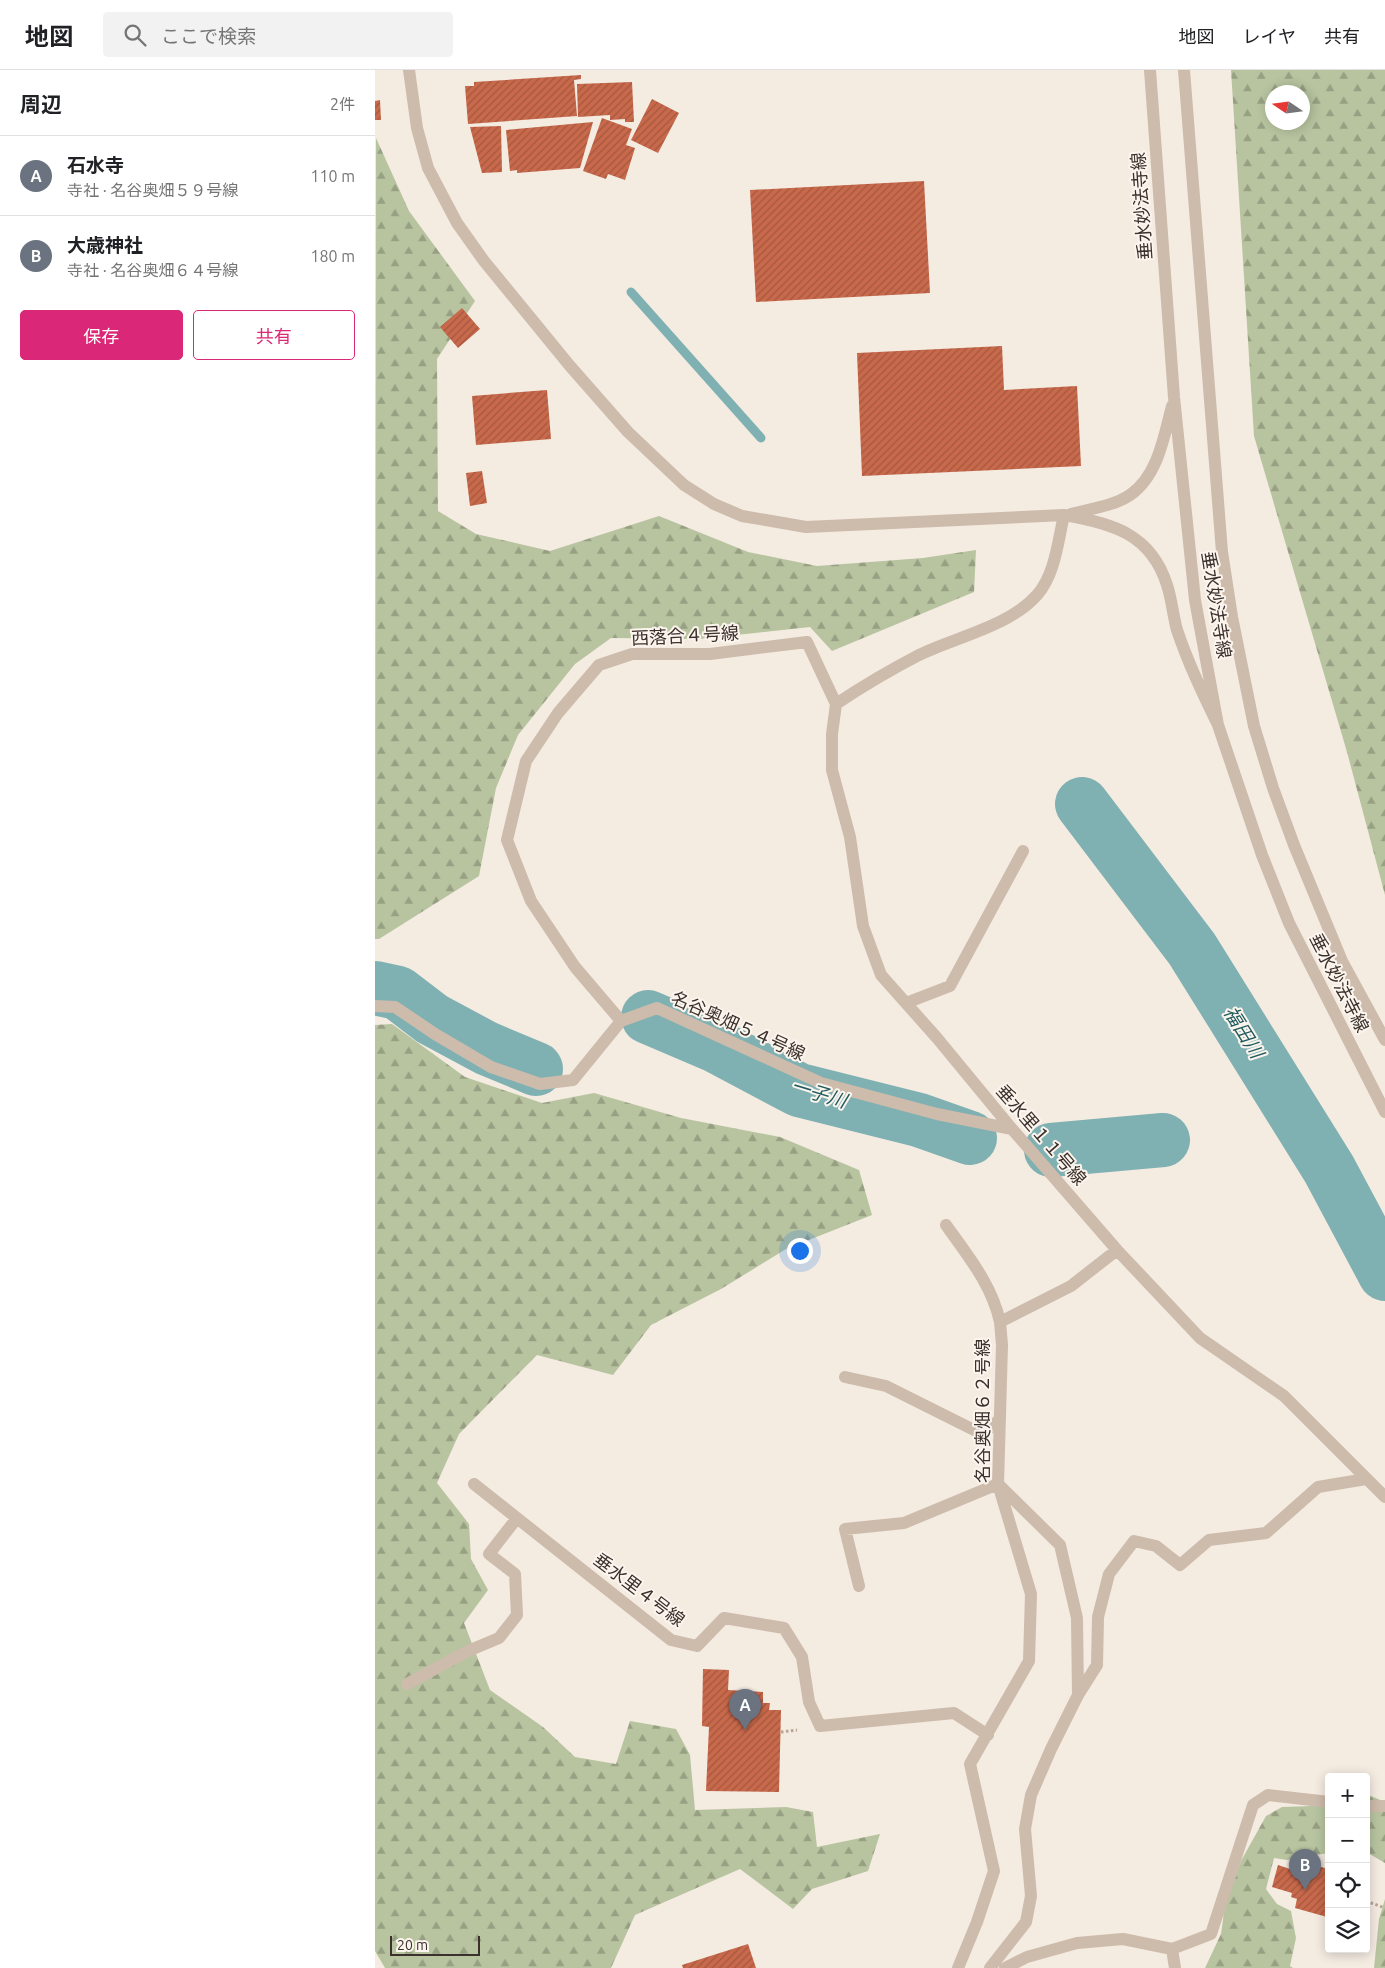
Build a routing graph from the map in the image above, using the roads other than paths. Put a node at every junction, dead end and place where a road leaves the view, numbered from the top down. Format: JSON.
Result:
{"nodes":[{"id":1,"x":409,"y":70,"type":"edge"},
{"id":2,"x":1150,"y":70,"type":"edge"},
{"id":3,"x":1184,"y":70,"type":"edge"},
{"id":4,"x":1174,"y":398,"type":"junction"},
{"id":5,"x":1064,"y":515,"type":"junction"},
{"id":6,"x":837,"y":704,"type":"junction"},
{"id":7,"x":1218,"y":725,"type":"junction"},
{"id":8,"x":1023,"y":851,"type":"dead end"},
{"id":9,"x":906,"y":1003,"type":"junction"},
{"id":10,"x":375,"y":1006,"type":"edge"},
{"id":11,"x":621,"y":1021,"type":"junction"},
{"id":12,"x":1385,"y":1040,"type":"edge"},
{"id":13,"x":1385,"y":1112,"type":"edge"},
{"id":14,"x":1012,"y":1129,"type":"junction"},
{"id":15,"x":946,"y":1225,"type":"dead end"},
{"id":16,"x":1117,"y":1250,"type":"junction"},
{"id":17,"x":1000,"y":1322,"type":"junction"},
{"id":18,"x":845,"y":1377,"type":"dead end"},
{"id":19,"x":998,"y":1421,"type":"junction"},
{"id":20,"x":1367,"y":1479,"type":"junction"},
{"id":21,"x":474,"y":1484,"type":"dead end"},
{"id":22,"x":998,"y":1484,"type":"junction"},
{"id":23,"x":1385,"y":1497,"type":"edge"},
{"id":24,"x":517,"y":1518,"type":"junction"},
{"id":25,"x":859,"y":1586,"type":"dead end"},
{"id":26,"x":407,"y":1684,"type":"dead end"},
{"id":27,"x":1078,"y":1695,"type":"junction"},
{"id":28,"x":988,"y":1735,"type":"junction"},
{"id":29,"x":1325,"y":1802,"type":"edge"},
{"id":30,"x":1370,"y":1806,"type":"edge"},
{"id":31,"x":1385,"y":1806,"type":"edge"},
{"id":32,"x":1172,"y":1949,"type":"junction"},
{"id":33,"x":958,"y":1968,"type":"edge"},
{"id":34,"x":990,"y":1968,"type":"edge"},
{"id":35,"x":1005,"y":1968,"type":"edge"},
{"id":36,"x":1175,"y":1968,"type":"edge"}],
"edges":[{"from":1,"to":5,"type":"street"},
{"from":2,"to":4,"type":"street","name":"垂水妙法寺線"},
{"from":3,"to":12,"type":"street","name":"垂水妙法寺線"},
{"from":4,"to":5,"type":"street"},
{"from":4,"to":7,"type":"street","name":"垂水妙法寺線"},
{"from":5,"to":6,"type":"street"},
{"from":5,"to":7,"type":"street"},
{"from":6,"to":9,"type":"street","name":"垂水里１１号線"},
{"from":6,"to":11,"type":"street","name":"西落合４号線"},
{"from":7,"to":13,"type":"street","name":"垂水妙法寺線"},
{"from":8,"to":9,"type":"street"},
{"from":9,"to":14,"type":"street","name":"垂水里１１号線"},
{"from":10,"to":11,"type":"street"},
{"from":11,"to":14,"type":"street","name":"名谷奥畑５４号線"},
{"from":14,"to":16,"type":"street","name":"垂水里１１号線"},
{"from":15,"to":17,"type":"street"},
{"from":16,"to":17,"type":"street","name":"名谷奥畑６２号線"},
{"from":16,"to":20,"type":"street","name":"垂水里１１号線"},
{"from":17,"to":19,"type":"street","name":"名谷奥畑６２号線"},
{"from":18,"to":19,"type":"street"},
{"from":19,"to":22,"type":"street","name":"名谷奥畑６２号線"},
{"from":20,"to":23,"type":"street","name":"垂水里１１号線"},
{"from":20,"to":27,"type":"street"},
{"from":21,"to":24,"type":"street","name":"垂水里４号線"},
{"from":22,"to":25,"type":"street"},
{"from":22,"to":27,"type":"street"},
{"from":22,"to":28,"type":"street","name":"名谷奥畑６２号線"},
{"from":24,"to":26,"type":"street"},
{"from":24,"to":28,"type":"street","name":"垂水里４号線"},
{"from":27,"to":34,"type":"street"},
{"from":28,"to":33,"type":"street","name":"名谷奥畑６２号線"},
{"from":29,"to":32,"type":"street"},
{"from":30,"to":31,"type":"street"},
{"from":32,"to":35,"type":"street"},
{"from":32,"to":36,"type":"street"}]}
